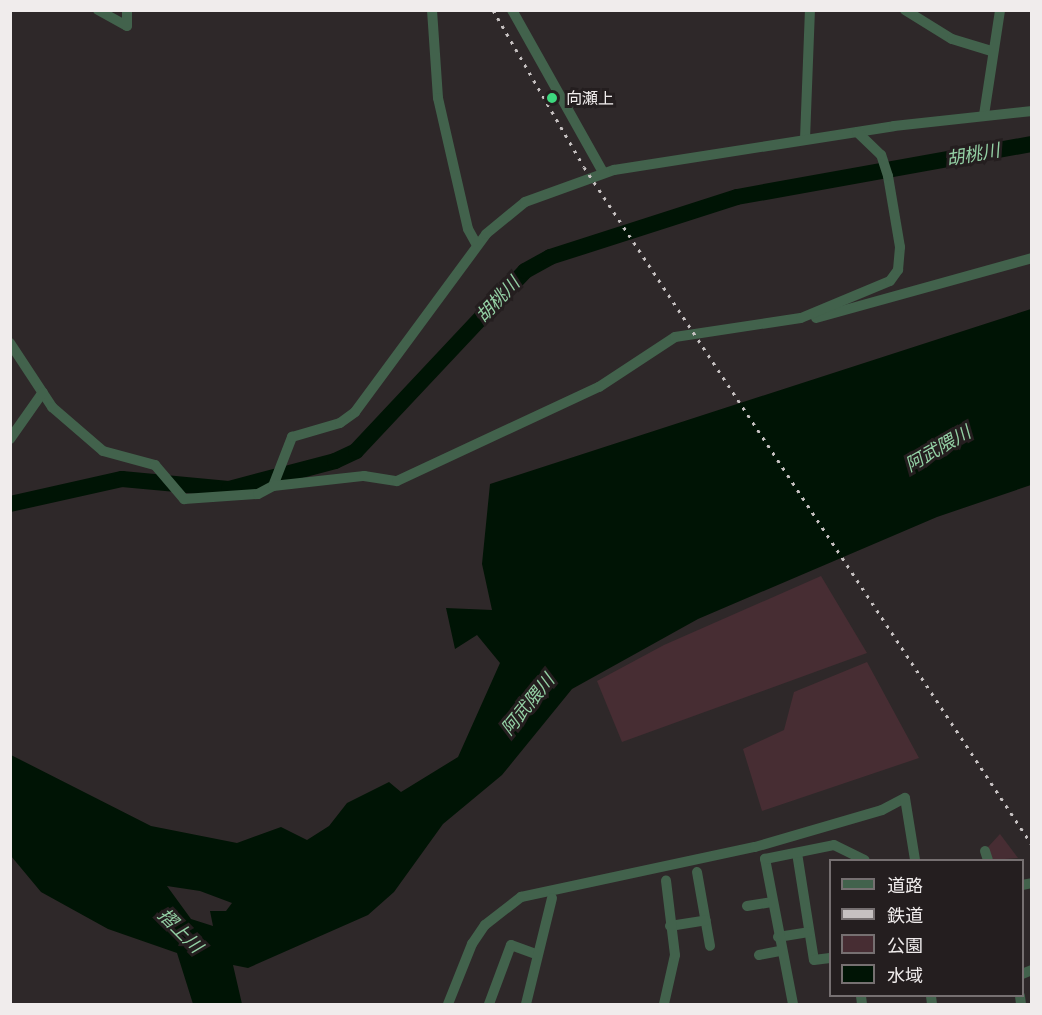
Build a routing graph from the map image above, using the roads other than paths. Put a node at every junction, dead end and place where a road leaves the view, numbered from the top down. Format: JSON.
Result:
{"nodes":[{"id":1,"x":98,"y":10,"type":"edge"},
{"id":2,"x":127,"y":10,"type":"edge"},
{"id":3,"x":432,"y":10,"type":"edge"},
{"id":4,"x":512,"y":10,"type":"edge"},
{"id":5,"x":810,"y":10,"type":"edge"},
{"id":6,"x":905,"y":10,"type":"edge"},
{"id":7,"x":1000,"y":10,"type":"edge"},
{"id":8,"x":989,"y":50,"type":"junction"},
{"id":9,"x":1032,"y":111,"type":"edge"},
{"id":10,"x":984,"y":116,"type":"junction"},
{"id":11,"x":857,"y":132,"type":"junction"},
{"id":12,"x":804,"y":139,"type":"junction"},
{"id":13,"x":603,"y":172,"type":"junction"},
{"id":14,"x":477,"y":245,"type":"junction"},
{"id":15,"x":1032,"y":258,"type":"edge"},
{"id":16,"x":801,"y":318,"type":"junction"},
{"id":17,"x":10,"y":343,"type":"edge"},
{"id":18,"x":43,"y":392,"type":"junction"},
{"id":19,"x":10,"y":439,"type":"edge"},
{"id":20,"x":275,"y":482,"type":"junction"},
{"id":21,"x":796,"y":853,"type":"junction"},
{"id":22,"x":858,"y":859,"type":"edge"},
{"id":23,"x":915,"y":859,"type":"edge"},
{"id":24,"x":697,"y":872,"type":"dead end"},
{"id":25,"x":666,"y":881,"type":"dead end"},
{"id":26,"x":552,"y":898,"type":"dead end"},
{"id":27,"x":772,"y":902,"type":"junction"},
{"id":28,"x":747,"y":906,"type":"dead end"},
{"id":29,"x":706,"y":920,"type":"junction"},
{"id":30,"x":670,"y":926,"type":"junction"},
{"id":31,"x":809,"y":932,"type":"junction"},
{"id":32,"x":778,"y":938,"type":"junction"},
{"id":33,"x":711,"y":946,"type":"dead end"},
{"id":34,"x":780,"y":951,"type":"junction"},
{"id":35,"x":536,"y":954,"type":"junction"},
{"id":36,"x":759,"y":955,"type":"dead end"},
{"id":37,"x":829,"y":957,"type":"edge"},
{"id":38,"x":448,"y":1005,"type":"edge"},
{"id":39,"x":489,"y":1005,"type":"edge"},
{"id":40,"x":526,"y":1005,"type":"edge"},
{"id":41,"x":664,"y":1005,"type":"edge"},
{"id":42,"x":793,"y":1005,"type":"edge"}],
"edges":[{"from":1,"to":2,"type":"street"},
{"from":3,"to":14,"type":"street"},
{"from":4,"to":13,"type":"street"},
{"from":5,"to":12,"type":"street"},
{"from":6,"to":8,"type":"street"},
{"from":7,"to":8,"type":"street"},
{"from":8,"to":10,"type":"street"},
{"from":9,"to":10,"type":"street"},
{"from":10,"to":11,"type":"street"},
{"from":11,"to":12,"type":"street"},
{"from":11,"to":16,"type":"street"},
{"from":12,"to":13,"type":"street"},
{"from":13,"to":14,"type":"street"},
{"from":14,"to":20,"type":"street"},
{"from":15,"to":16,"type":"street"},
{"from":16,"to":20,"type":"street"},
{"from":17,"to":18,"type":"street"},
{"from":18,"to":19,"type":"street"},
{"from":18,"to":20,"type":"street"},
{"from":21,"to":22,"type":"street"},
{"from":21,"to":27,"type":"street"},
{"from":21,"to":31,"type":"street"},
{"from":23,"to":38,"type":"street"},
{"from":24,"to":29,"type":"street"},
{"from":25,"to":30,"type":"street"},
{"from":26,"to":35,"type":"street"},
{"from":27,"to":28,"type":"street"},
{"from":27,"to":32,"type":"street"},
{"from":29,"to":30,"type":"street"},
{"from":29,"to":33,"type":"street"},
{"from":30,"to":41,"type":"street"},
{"from":31,"to":32,"type":"street"},
{"from":31,"to":37,"type":"street"},
{"from":32,"to":34,"type":"street"},
{"from":34,"to":36,"type":"street"},
{"from":34,"to":42,"type":"street"},
{"from":35,"to":39,"type":"street"},
{"from":35,"to":40,"type":"street"}]}
